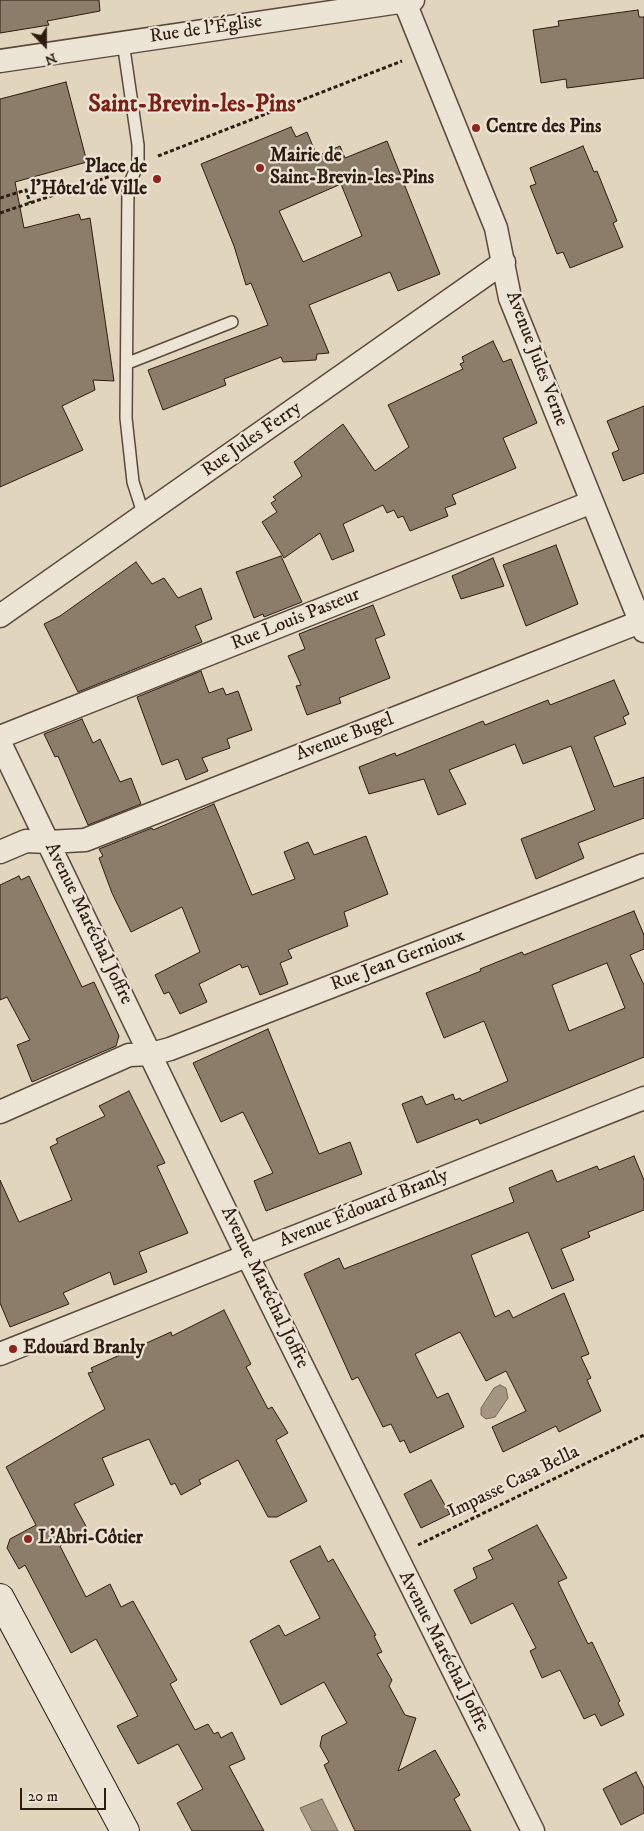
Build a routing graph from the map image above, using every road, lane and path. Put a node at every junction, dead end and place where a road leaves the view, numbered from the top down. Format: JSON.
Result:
{"nodes":[{"id":1,"x":407,"y":1,"type":"edge"},
{"id":2,"x":123,"y":42,"type":"junction"},
{"id":3,"x":426,"y":51,"type":"junction"},
{"id":4,"x":0,"y":61,"type":"edge"},
{"id":5,"x":138,"y":164,"type":"junction"},
{"id":6,"x":0,"y":198,"type":"edge"},
{"id":7,"x":30,"y":204,"type":"junction"},
{"id":8,"x":0,"y":213,"type":"edge"},
{"id":9,"x":504,"y":262,"type":"junction"},
{"id":10,"x":232,"y":322,"type":"dead end"},
{"id":11,"x":128,"y":363,"type":"junction"},
{"id":12,"x":592,"y":502,"type":"junction"},
{"id":13,"x":144,"y":516,"type":"junction"},
{"id":14,"x":0,"y":616,"type":"edge"},
{"id":15,"x":642,"y":626,"type":"edge"},
{"id":16,"x":0,"y":737,"type":"edge"},
{"id":17,"x":0,"y":743,"type":"edge"},
{"id":18,"x":48,"y":842,"type":"junction"},
{"id":19,"x":0,"y":852,"type":"edge"},
{"id":20,"x":644,"y":865,"type":"edge"},
{"id":21,"x":151,"y":1054,"type":"junction"},
{"id":22,"x":644,"y":1098,"type":"edge"},
{"id":23,"x":0,"y":1112,"type":"edge"},
{"id":24,"x":247,"y":1256,"type":"junction"},
{"id":25,"x":0,"y":1354,"type":"edge"},
{"id":26,"x":644,"y":1435,"type":"edge"},
{"id":27,"x":395,"y":1556,"type":"junction"},
{"id":28,"x":0,"y":1598,"type":"edge"},
{"id":29,"x":125,"y":1831,"type":"edge"},
{"id":30,"x":533,"y":1831,"type":"edge"}],
"edges":[{"from":1,"to":2,"type":"street","name":"Rue de l'Église"},
{"from":1,"to":3,"type":"street","name":"Avenue Jules Verne"},
{"from":2,"to":4,"type":"street","name":"Rue de l'Église"},
{"from":2,"to":5,"type":"lane"},
{"from":3,"to":5,"type":"path"},
{"from":3,"to":9,"type":"street","name":"Avenue Jules Verne"},
{"from":5,"to":7,"type":"path"},
{"from":5,"to":11,"type":"lane"},
{"from":6,"to":7,"type":"path"},
{"from":7,"to":8,"type":"path"},
{"from":9,"to":12,"type":"street","name":"Avenue Jules Verne"},
{"from":9,"to":13,"type":"street","name":"Rue Jules Ferry"},
{"from":10,"to":11,"type":"lane"},
{"from":11,"to":13,"type":"lane"},
{"from":12,"to":15,"type":"street","name":"Avenue Jules Verne"},
{"from":12,"to":16,"type":"street","name":"Rue Louis Pasteur"},
{"from":13,"to":14,"type":"street","name":"Rue Jules Ferry"},
{"from":15,"to":18,"type":"street","name":"Avenue Bugel"},
{"from":17,"to":18,"type":"street","name":"Avenue Maréchal Joffre"},
{"from":18,"to":19,"type":"street","name":"Avenue Bugel"},
{"from":18,"to":21,"type":"street","name":"Avenue Maréchal Joffre"},
{"from":20,"to":21,"type":"street","name":"Rue Jean Gernioux"},
{"from":21,"to":23,"type":"street","name":"Rue Jean Gernioux"},
{"from":21,"to":24,"type":"street","name":"Avenue Maréchal Joffre"},
{"from":22,"to":24,"type":"street","name":"Avenue Édouard Branly"},
{"from":24,"to":25,"type":"street","name":"Avenue Édouard Branly"},
{"from":24,"to":27,"type":"street","name":"Avenue Maréchal Joffre"},
{"from":26,"to":27,"type":"path","name":"Impasse Casa Bella"},
{"from":27,"to":30,"type":"street","name":"Avenue Maréchal Joffre"},
{"from":28,"to":29,"type":"street"}]}
